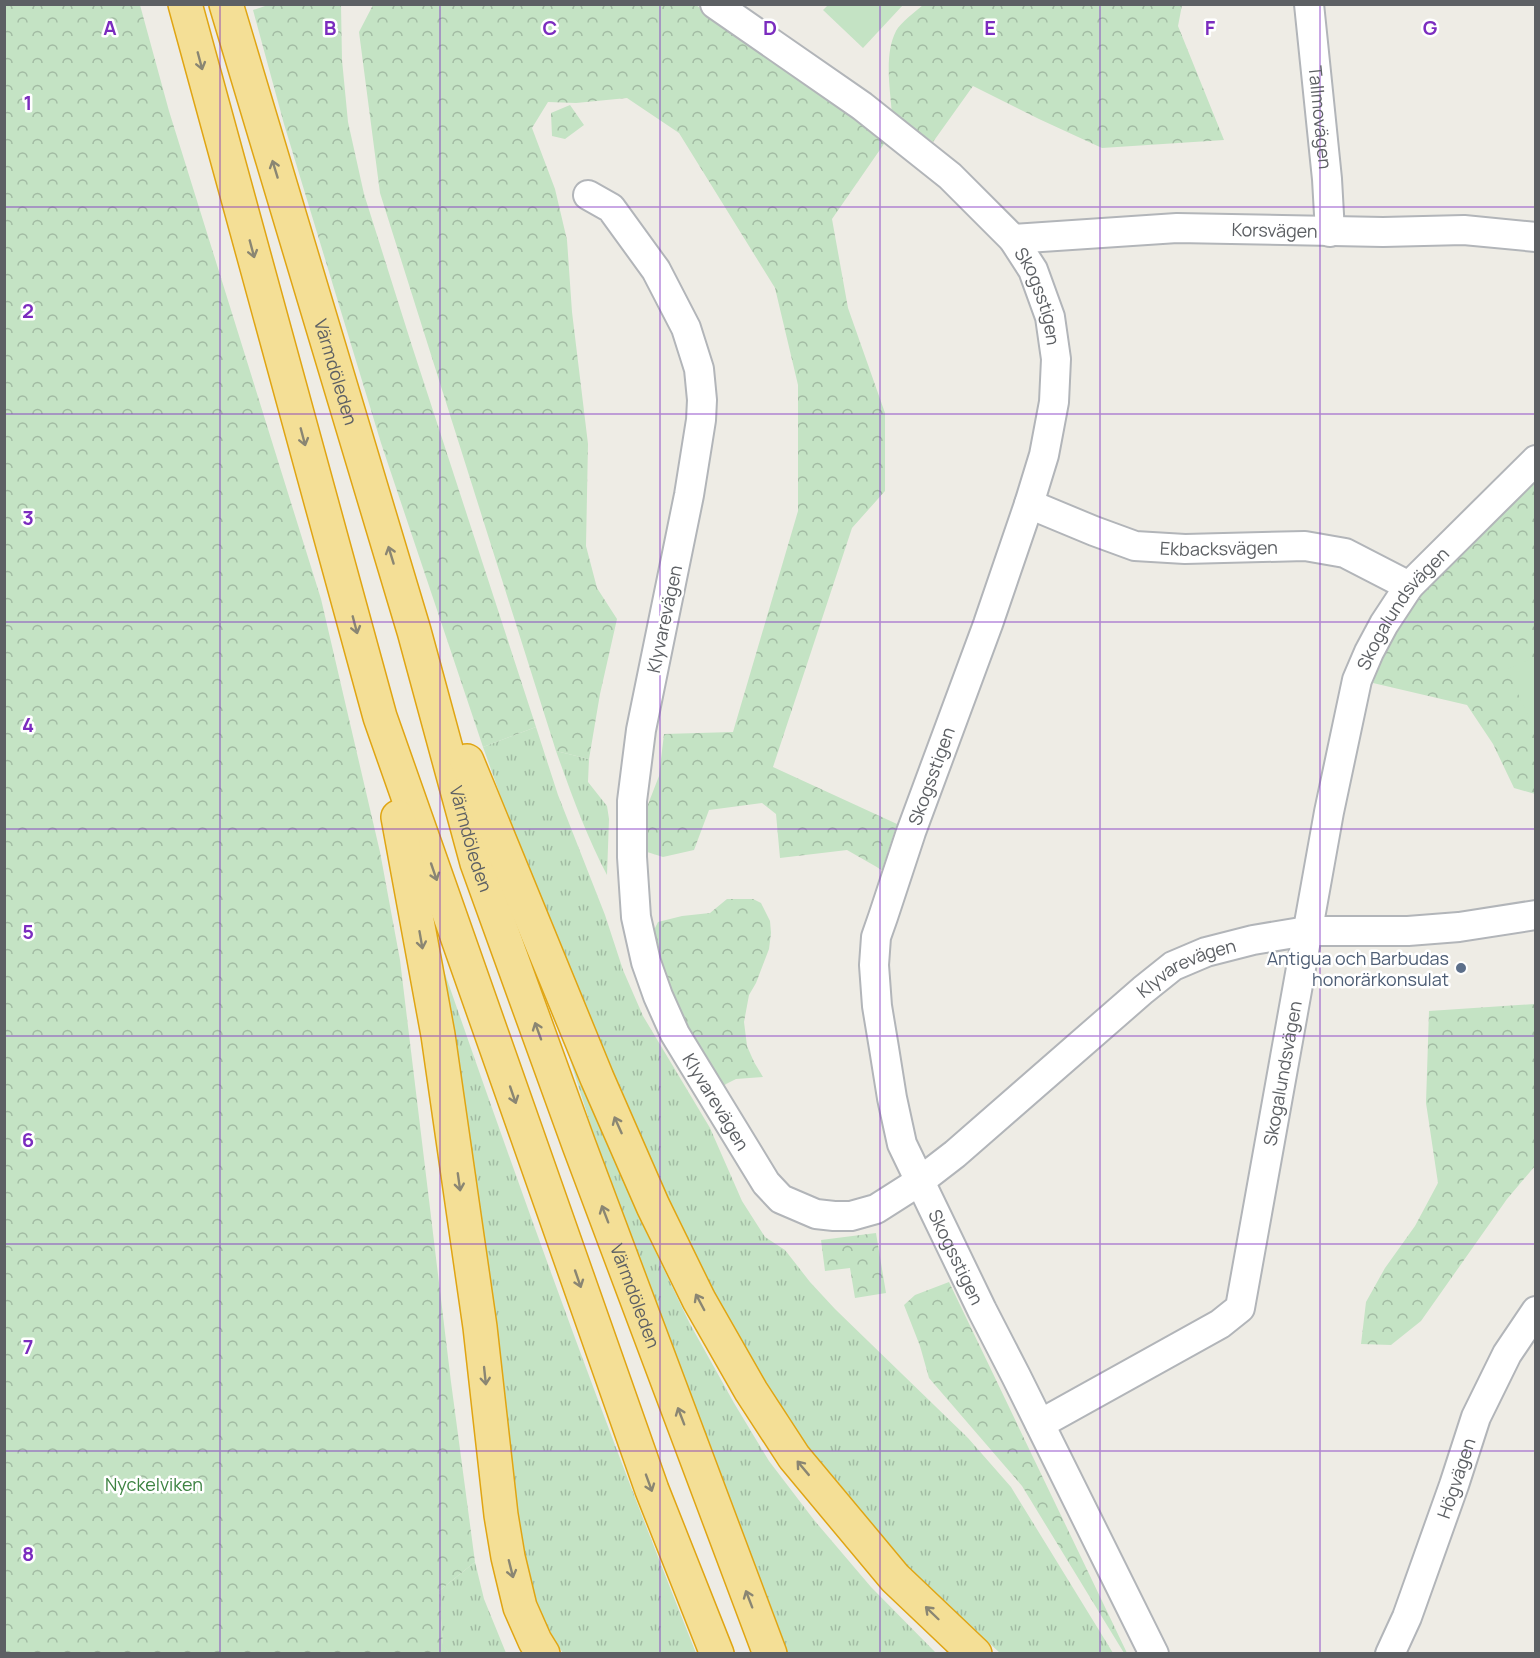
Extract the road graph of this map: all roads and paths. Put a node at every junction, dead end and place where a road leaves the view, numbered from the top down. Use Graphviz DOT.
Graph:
graph roads {
  1 [pos="185,4"];
  2 [pos="226,4"];
  3 [pos="715,4"];
  4 [pos="1310,4"];
  5 [pos="588,195"];
  6 [pos="1329,232"];
  7 [pos="1536,237"];
  8 [pos="1013,238"];
  9 [pos="1536,460"];
  10 [pos="1029,504"];
  11 [pos="1409,586"];
  12 [pos="414,631"];
  13 [pos="380,717"];
  14 [pos="1536,915"];
  15 [pos="1307,931"];
  16 [pos="920,1181"];
  17 [pos="1536,1311"];
  18 [pos="1040,1424"];
  19 [pos="543,1653"];
  20 [pos="717,1653"];
  21 [pos="770,1653"];
  22 [pos="975,1653"];
  23 [pos="1154,1653"];
  24 [pos="1390,1653"];
  1 -- 13 [label="highway, one-way"];
  12 -- 2 [label="highway, Värmdöleden, one-way"];
  3 -- 8 [label="street, Skogsstigen"];
  4 -- 6 [label="street, Tallmovägen"];
  5 -- 16 [label="street, Klyvarevägen"];
  6 -- 7 [label="street, Korsvägen"];
  6 -- 8 [label="street, Korsvägen"];
  8 -- 10 [label="street, Skogsstigen"];
  9 -- 11 [label="street, Skogalundsvägen"];
  10 -- 11 [label="street, Ekbacksvägen"];
  10 -- 16 [label="street, Skogsstigen"];
  11 -- 15 [label="street, Skogalundsvägen"];
  21 -- 12 [label="highway, Värmdöleden, one-way"];
  22 -- 12 [label="highway, one-way"];
  13 -- 19 [label="highway, one-way"];
  13 -- 20 [label="highway, one-way"];
  14 -- 15 [label="street, Klyvarevägen"];
  15 -- 16 [label="street, Klyvarevägen"];
  15 -- 18 [label="street, Skogalundsvägen"];
  16 -- 18 [label="street, Skogsstigen"];
  17 -- 24 [label="street, Högvägen"];
  18 -- 23 [label="street, Skogsstigen"];
}
